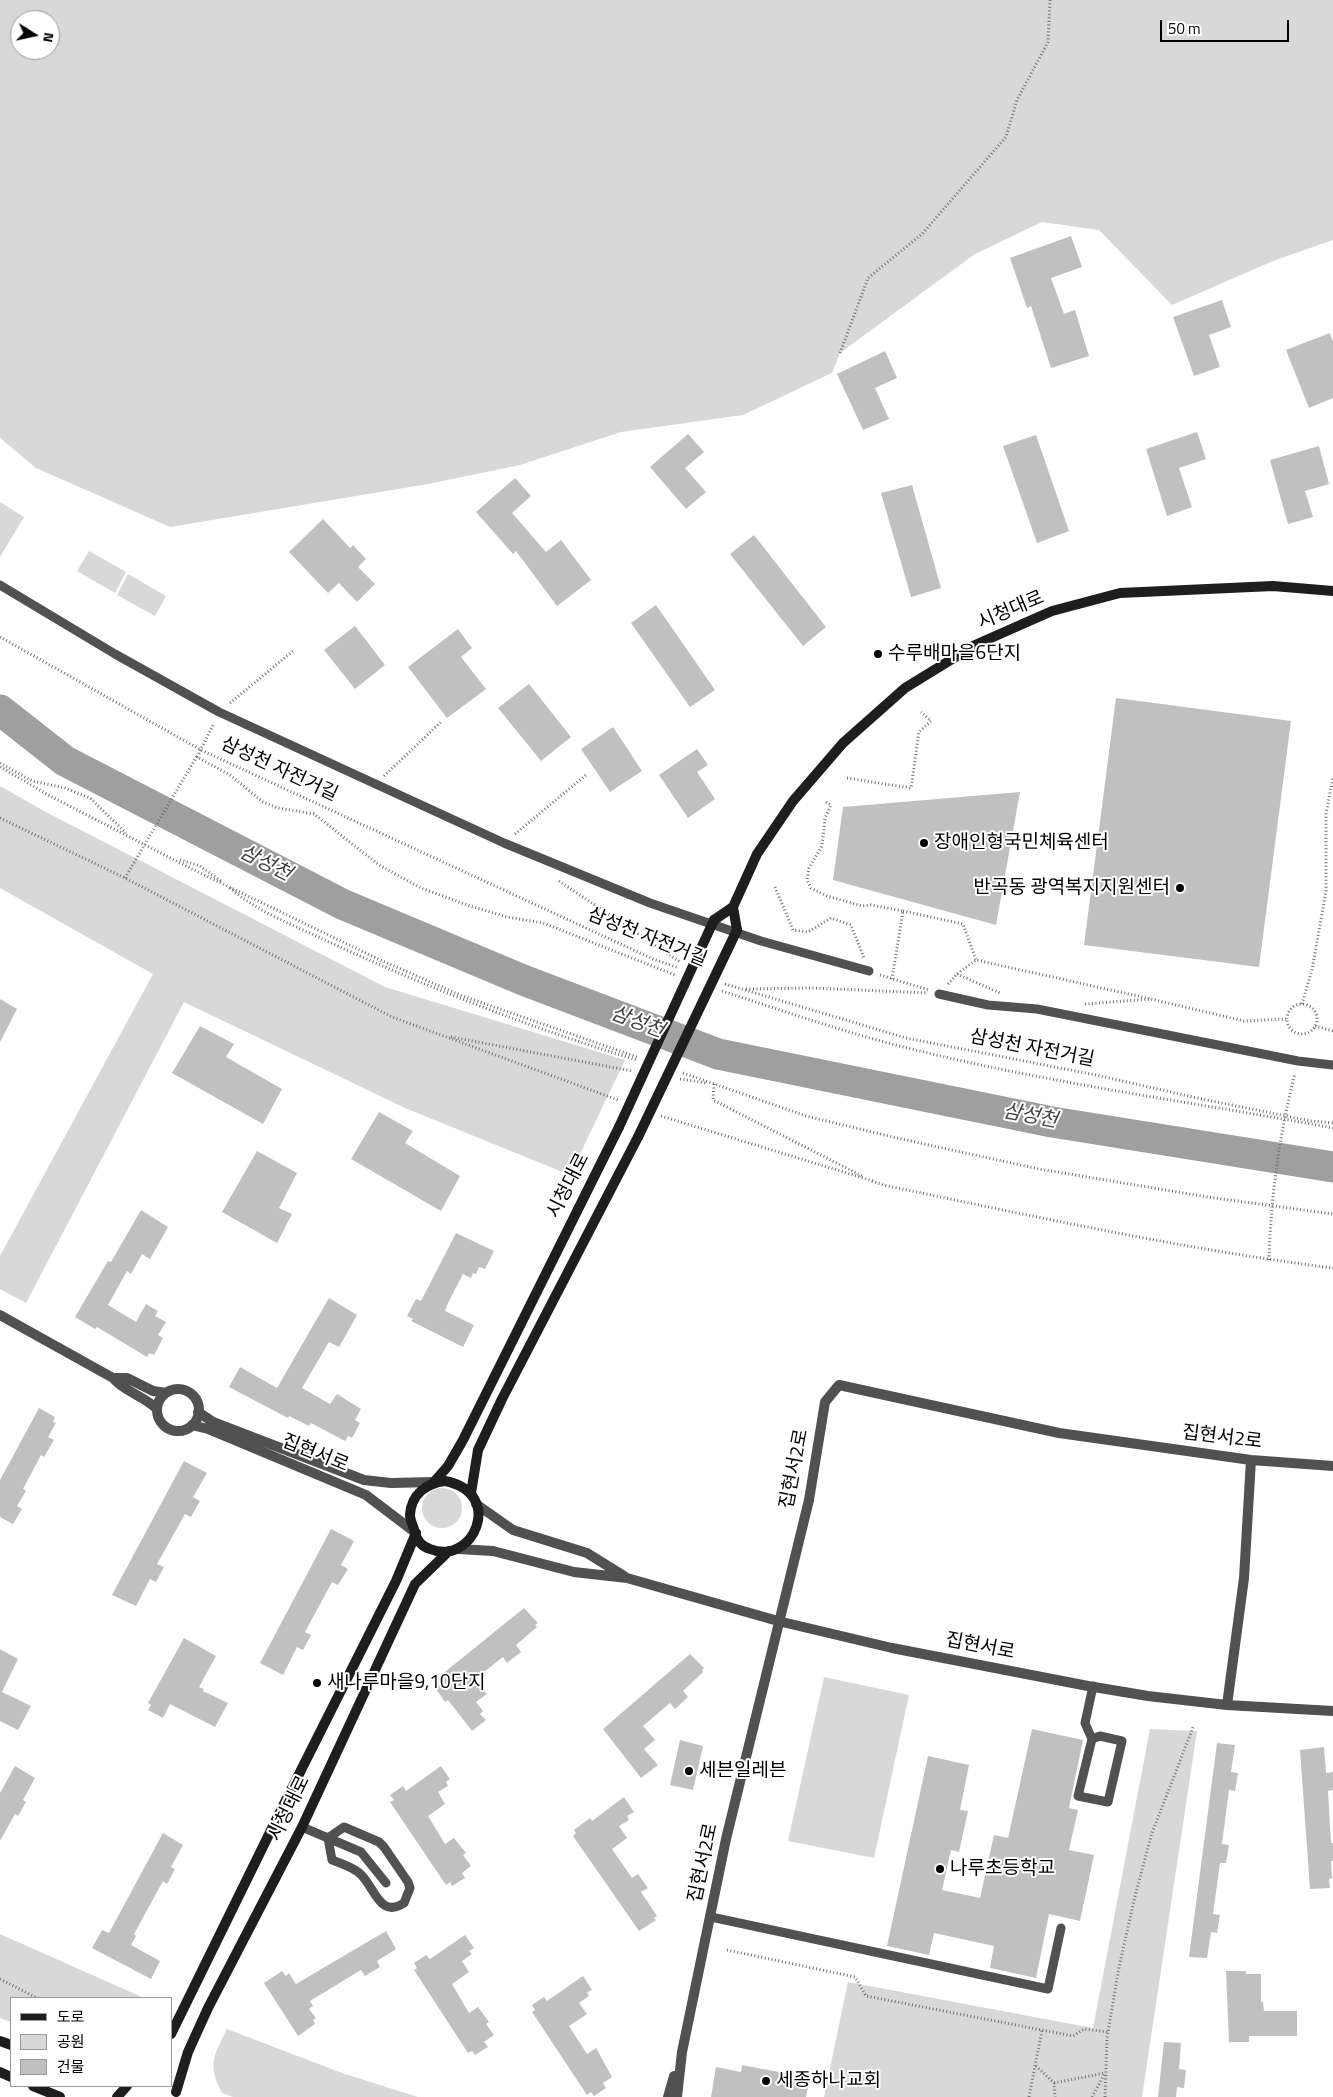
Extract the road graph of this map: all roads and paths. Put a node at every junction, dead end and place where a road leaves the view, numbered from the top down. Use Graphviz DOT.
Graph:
graph roads {
  1 [pos="1050,0"];
  2 [pos="840,354"];
  3 [pos="0,585"];
  4 [pos="1333,591"];
  5 [pos="0,637"];
  6 [pos="293,651"];
  7 [pos="219,712"];
  8 [pos="921,712"];
  9 [pos="442,721"];
  10 [pos="201,750"];
  11 [pos="197,757"];
  12 [pos="0,763"];
  13 [pos="586,775"];
  14 [pos="1333,777"];
  15 [pos="847,778"];
  16 [pos="375,785"];
  17 [pos="826,802"];
  18 [pos="0,818"];
  19 [pos="504,843"];
  20 [pos="144,844"];
  21 [pos="552,876"];
  22 [pos="124,878"];
  23 [pos="775,887"];
  24 [pos="732,907"];
  25 [pos="903,911"];
  26 [pos="976,960"];
  27 [pos="684,965"];
  28 [pos="681,969"];
  29 [pos="869,972"];
  30 [pos="957,974"];
  31 [pos="681,977"];
  32 [pos="892,979"];
  33 [pos="716,981"];
  34 [pos="741,989"];
  35 [pos="719,990"];
  36 [pos="1001,993"];
  37 [pos="940,994"];
  38 [pos="1151,998"];
  39 [pos="1084,1004"];
  40 [pos="1302,1004"];
  41 [pos="1286,1019"];
  42 [pos="1315,1026"];
  43 [pos="1333,1031"];
  44 [pos="1298,1060"];
  45 [pos="642,1062"];
  46 [pos="1333,1065"];
  47 [pos="635,1071"];
  48 [pos="678,1073"];
  49 [pos="671,1077"];
  50 [pos="714,1084"];
  51 [pos="1284,1117"];
  52 [pos="1333,1123"];
  53 [pos="1333,1128"];
  54 [pos="1269,1260"];
  55 [pos="1333,1268"];
  56 [pos="0,1315"];
  57 [pos="113,1378"];
  58 [pos="166,1393"];
  59 [pos="157,1409"];
  60 [pos="198,1412"];
  61 [pos="192,1425"];
  62 [pos="1251,1460"];
  63 [pos="1333,1466"];
  64 [pos="434,1482"];
  65 [pos="471,1493"];
  66 [pos="476,1504"];
  67 [pos="416,1533"];
  68 [pos="453,1550"];
  69 [pos="627,1578"];
  70 [pos="778,1621"];
  71 [pos="1093,1686"];
  72 [pos="1227,1705"];
  73 [pos="1333,1711"];
  74 [pos="1194,1725"];
  75 [pos="1092,1739"];
  76 [pos="302,1827"];
  77 [pos="328,1838"];
  78 [pos="386,1883"];
  79 [pos="711,1917"];
  80 [pos="1062,1928"];
  81 [pos="727,1950"];
  82 [pos="0,1979"];
  83 [pos="35,1997"];
  84 [pos="1042,2030"];
  85 [pos="172,2032"];
  86 [pos="1108,2032"];
  87 [pos="682,2052"];
  88 [pos="1036,2066"];
  89 [pos="1106,2073"];
  90 [pos="1054,2082"];
  91 [pos="35,2087"];
  92 [pos="126,2087"];
  93 [pos="175,2092"];
  94 [pos="60,2097"];
  95 [pos="117,2097"];
  96 [pos="668,2097"];
  97 [pos="677,2097"];
  98 [pos="1029,2097"];
  99 [pos="1055,2097"];
  100 [pos="1092,2097"];
  101 [pos="1105,2097"];
  1 -- 2 [label="path"];
  3 -- 7 [label="lane"];
  4 -- 24 [label="street, 시청대로"];
  5 -- 10 [label="path, 삼성천 자전거길"];
  6 -- 7 [label="path"];
  7 -- 10 [label="path"];
  7 -- 16 [label="lane"];
  8 -- 15 [label="path"];
  9 -- 16 [label="path"];
  10 -- 11 [label="path"];
  10 -- 28 [label="path, 삼성천 자전거길"];
  11 -- 20 [label="path"];
  11 -- 31 [label="path"];
  12 -- 20 [label="path"];
  13 -- 19 [label="path"];
  14 -- 40 [label="path"];
  16 -- 19 [label="lane"];
  17 -- 25 [label="path"];
  18 -- 22 [label="path"];
  19 -- 29 [label="lane"];
  20 -- 22 [label="path"];
  20 -- 45 [label="path"];
  21 -- 27 [label="path"];
  22 -- 47 [label="path"];
  23 -- 29 [label="path"];
  24 -- 64 [label="street, 시청대로, bridge"];
  24 -- 65 [label="street, 시청대로, bridge"];
  25 -- 26 [label="path"];
  25 -- 32 [label="path"];
  26 -- 30 [label="path"];
  26 -- 38 [label="path"];
  29 -- 32 [label="path"];
  30 -- 36 [label="path"];
  30 -- 37 [label="path"];
  32 -- 37 [label="path"];
  33 -- 34 [label="path, 삼성천 자전거길"];
  34 -- 37 [label="path"];
  34 -- 51 [label="path, 삼성천 자전거길"];
  35 -- 51 [label="path"];
  37 -- 44 [label="lane"];
  38 -- 39 [label="path"];
  38 -- 41 [label="path"];
  40 -- 41 [label="path"];
  40 -- 42 [label="path"];
  41 -- 42 [label="path"];
  42 -- 43 [label="path"];
  44 -- 46 [label="lane"];
  44 -- 51 [label="path"];
  48 -- 50 [label="path"];
  49 -- 50 [label="path"];
  50 -- 54 [label="path"];
  51 -- 52 [label="path, 삼성천 자전거길"];
  51 -- 53 [label="path"];
  51 -- 54 [label="path"];
  54 -- 55 [label="path"];
  56 -- 57 [label="street"];
  57 -- 58 [label="street"];
  57 -- 59 [label="street"];
  58 -- 59 [label="street"];
  58 -- 60 [label="street"];
  59 -- 61 [label="street"];
  60 -- 61 [label="street"];
  60 -- 64 [label="street, 집현서로"];
  61 -- 67 [label="street, 집현서로"];
  62 -- 63 [label="street, 집현서2로"];
  62 -- 70 [label="street, 집현서2로"];
  62 -- 72 [label="street"];
  64 -- 65 [label="street"];
  64 -- 67 [label="street"];
  65 -- 66 [label="street"];
  66 -- 68 [label="street"];
  66 -- 69 [label="street, 집현서로"];
  67 -- 68 [label="street"];
  67 -- 85 [label="street, 시청대로"];
  68 -- 69 [label="street, 집현서로"];
  68 -- 76 [label="street, 시청대로"];
  69 -- 70 [label="street, 집현서로"];
  70 -- 71 [label="street, 집현서로"];
  70 -- 79 [label="street, 집현서2로"];
  71 -- 72 [label="street, 집현서로"];
  71 -- 75 [label="lane"];
  72 -- 73 [label="street, 집현서로"];
  74 -- 86 [label="path"];
  75 -- 75 [label="lane"];
  76 -- 77 [label="lane"];
  76 -- 93 [label="street, 시청대로"];
  77 -- 77 [label="lane"];
  77 -- 78 [label="lane"];
  79 -- 80 [label="lane"];
  79 -- 87 [label="street, 집현서2로"];
  81 -- 84 [label="path"];
  82 -- 83 [label="path"];
  84 -- 86 [label="path"];
  84 -- 88 [label="path"];
  86 -- 89 [label="path"];
  87 -- 96 [label="street, 집현서2로"];
  87 -- 97 [label="street, 집현서2로"];
  88 -- 90 [label="path"];
  88 -- 98 [label="path"];
  89 -- 90 [label="path"];
  89 -- 100 [label="path"];
  89 -- 101 [label="path"];
  90 -- 99 [label="path"];
  91 -- 94 [label="street"];
  92 -- 95 [label="street"];
}
